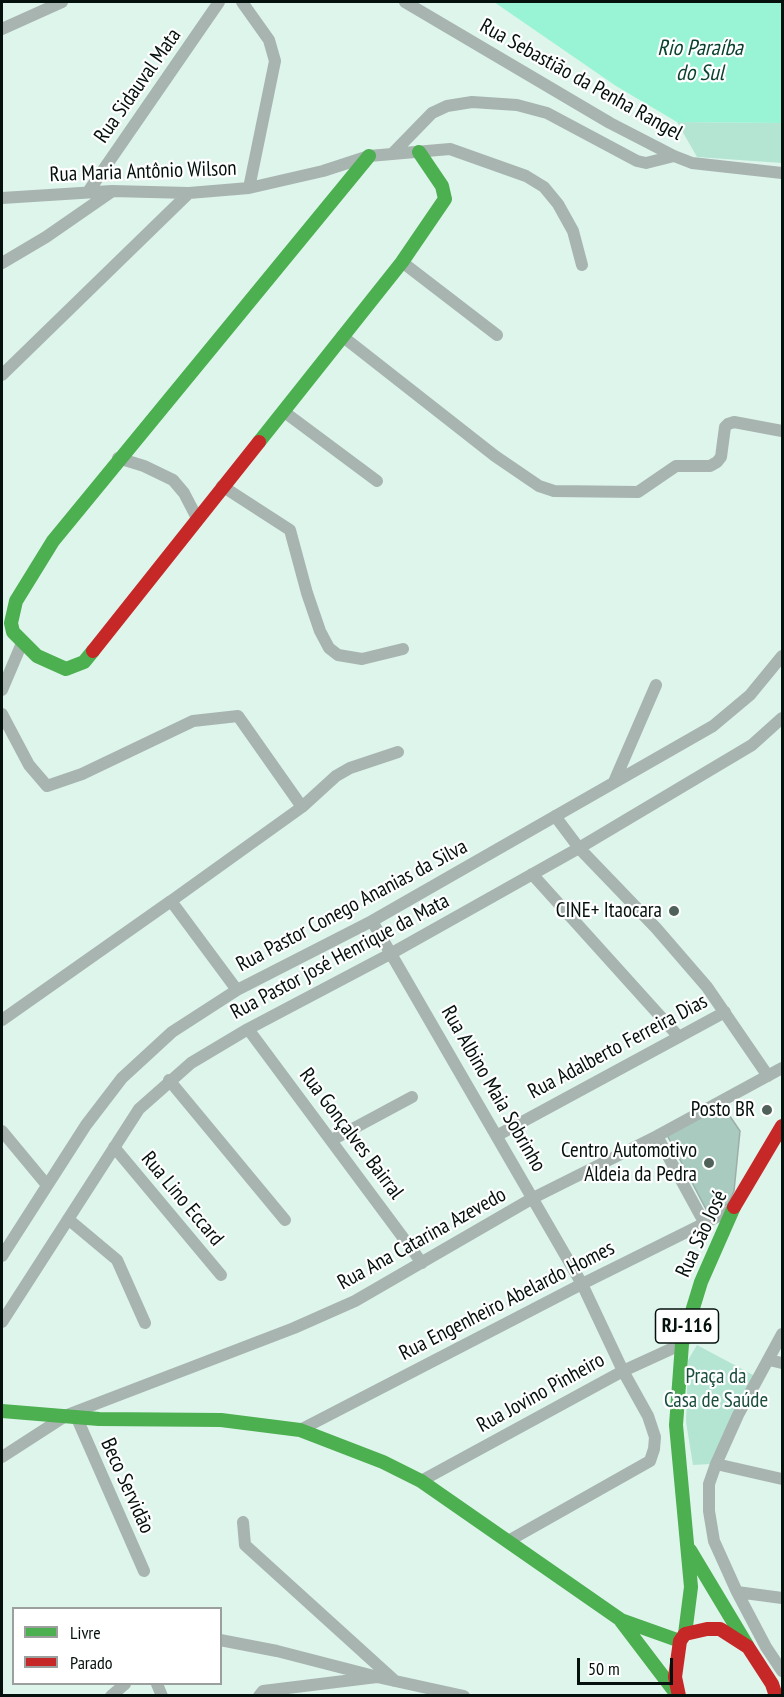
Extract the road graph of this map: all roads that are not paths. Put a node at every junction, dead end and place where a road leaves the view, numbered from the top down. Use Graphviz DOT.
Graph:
graph roads {
  1 [pos="62,2"];
  2 [pos="219,2"];
  3 [pos="242,2"];
  4 [pos="405,2"];
  5 [pos="49,4"];
  6 [pos="2,29"];
  7 [pos="419,152"];
  8 [pos="393,153"];
  9 [pos="369,156"];
  10 [pos="674,156"];
  11 [pos="783,173"];
  12 [pos="249,188"];
  13 [pos="112,191"];
  14 [pos="88,192"];
  15 [pos="189,193"];
  16 [pos="2,198"];
  17 [pos="402,262"];
  18 [pos="2,263"];
  19 [pos="582,265"];
  20 [pos="497,335"];
  21 [pos="342,336"];
  22 [pos="2,375"];
  23 [pos="284,411"];
  24 [pos="783,431"];
  25 [pos="118,458"];
  26 [pos="377,481"];
  27 [pos="222,486"];
  28 [pos="197,518"];
  29 [pos="22,643"];
  30 [pos="403,649"];
  31 [pos="783,656"];
  32 [pos="656,685"];
  33 [pos="2,690"];
  34 [pos="2,714"];
  35 [pos="783,718"];
  36 [pos="398,752"];
  37 [pos="614,782"];
  38 [pos="302,807"];
  39 [pos="555,816"];
  40 [pos="579,848"];
  41 [pos="532,874"];
  42 [pos="171,901"];
  43 [pos="372,921"];
  44 [pos="392,953"];
  45 [pos="237,990"];
  46 [pos="724,1012"];
  47 [pos="2,1020"];
  48 [pos="248,1029"];
  49 [pos="679,1037"];
  50 [pos="783,1068"];
  51 [pos="768,1076"];
  52 [pos="169,1080"];
  53 [pos="412,1096"];
  54 [pos="2,1131"];
  55 [pos="781,1132"];
  56 [pos="498,1135"];
  57 [pos="657,1136"];
  58 [pos="332,1140"];
  59 [pos="114,1148"];
  60 [pos="46,1184"];
  61 [pos="533,1198"];
  62 [pos="733,1209"];
  63 [pos="68,1219"];
  64 [pos="285,1220"];
  65 [pos="705,1224"];
  66 [pos="2,1253"];
  67 [pos="422,1263"];
  68 [pos="221,1275"];
  69 [pos="582,1284"];
  70 [pos="2,1322"];
  71 [pos="145,1323"];
  72 [pos="783,1334"];
  73 [pos="682,1344"];
  74 [pos="769,1360"];
  75 [pos="783,1363"];
  76 [pos="623,1371"];
  77 [pos="2,1411"];
  78 [pos="72,1416"];
  79 [pos="300,1430"];
  80 [pos="2,1457"];
  81 [pos="716,1464"];
  82 [pos="783,1479"];
  83 [pos="422,1481"];
  84 [pos="243,1522"];
  85 [pos="510,1540"];
  86 [pos="688,1545"];
  87 [pos="144,1571"];
  88 [pos="737,1592"];
  89 [pos="783,1598"];
  90 [pos="621,1620"];
  91 [pos="683,1638"];
  92 [pos="222,1640"];
  93 [pos="748,1647"];
  94 [pos="783,1671"];
  95 [pos="377,1677"];
  96 [pos="395,1681"];
  97 [pos="776,1692"];
  98 [pos="276,1693"];
  99 [pos="259,1695"];
  100 [pos="464,1695"];
  101 [pos="678,1695"];
  1 -- 5 [label="street"];
  2 -- 14 [label="street, Rua Sidauval Mata"];
  3 -- 12 [label="street"];
  4 -- 10 [label="street, Rua Sebastião da Penha Rangel"];
  5 -- 6 [label="street"];
  7 -- 8 [label="street, Rua Maria Antônio Wilson"];
  7 -- 17 [label="main road"];
  7 -- 19 [label="street, Rua Maria Antônio Wilson"];
  8 -- 9 [label="street, Rua Maria Antônio Wilson"];
  8 -- 10 [label="street"];
  9 -- 12 [label="street, Rua Maria Antônio Wilson"];
  9 -- 25 [label="main road"];
  10 -- 11 [label="street, Rua Sebastião da Penha Rangel"];
  12 -- 15 [label="street, Rua Maria Antônio Wilson"];
  13 -- 14 [label="street, Rua Maria Antônio Wilson"];
  13 -- 15 [label="street, Rua Maria Antônio Wilson"];
  13 -- 18 [label="street"];
  14 -- 16 [label="street, Rua Maria Antônio Wilson"];
  15 -- 22 [label="street"];
  17 -- 20 [label="street"];
  17 -- 21 [label="main road"];
  21 -- 23 [label="main road"];
  21 -- 24 [label="street"];
  23 -- 26 [label="street"];
  23 -- 27 [label="main road"];
  25 -- 28 [label="street"];
  25 -- 29 [label="main road"];
  27 -- 28 [label="main road"];
  27 -- 30 [label="street"];
  28 -- 29 [label="main road"];
  29 -- 33 [label="street"];
  31 -- 37 [label="street, Rua Pastor Conego Ananias da Silva"];
  32 -- 37 [label="street"];
  34 -- 38 [label="street"];
  35 -- 40 [label="street, Rua Pastor josé Henrique da Mata"];
  36 -- 38 [label="street"];
  37 -- 39 [label="street, Rua Pastor Conego Ananias da Silva"];
  38 -- 42 [label="street"];
  39 -- 40 [label="street"];
  39 -- 43 [label="street, Rua Pastor Conego Ananias da Silva"];
  40 -- 41 [label="street, Rua Pastor josé Henrique da Mata"];
  40 -- 46 [label="street"];
  41 -- 44 [label="street, Rua Pastor josé Henrique da Mata"];
  41 -- 49 [label="street"];
  42 -- 45 [label="street"];
  42 -- 47 [label="street"];
  43 -- 44 [label="street, Rua Albino Maia Sobrinho"];
  43 -- 45 [label="street, Rua Pastor Conego Ananias da Silva"];
  44 -- 48 [label="street, Rua Pastor josé Henrique da Mata"];
  44 -- 56 [label="street, Rua Albino Maia Sobrinho"];
  45 -- 60 [label="street, Rua Pastor Conego Ananias da Silva"];
  46 -- 49 [label="street, Rua Adalberto Ferreira Dias"];
  46 -- 51 [label="street"];
  48 -- 52 [label="street, Rua Pastor josé Henrique da Mata"];
  48 -- 58 [label="street, Rua Gonçalves Bairral"];
  49 -- 56 [label="street, Rua Adalberto Ferreira Dias"];
  50 -- 51 [label="street, Rua Ana Catarina Azevedo"];
  51 -- 57 [label="street, Rua Ana Catarina Azevedo"];
  52 -- 59 [label="street, Rua Pastor josé Henrique da Mata"];
  52 -- 64 [label="street"];
  53 -- 58 [label="street"];
  54 -- 60 [label="street"];
  55 -- 62 [label="main road, Rua São José / RJ-116"];
  56 -- 61 [label="street, Rua Albino Maia Sobrinho"];
  57 -- 61 [label="street, Rua Ana Catarina Azevedo"];
  57 -- 65 [label="street"];
  58 -- 67 [label="street, Rua Gonçalves Bairral"];
  59 -- 63 [label="street, Rua Pastor josé Henrique da Mata"];
  59 -- 68 [label="street, Rua Lino Eccard"];
  60 -- 66 [label="street, Rua Pastor Conego Ananias da Silva"];
  61 -- 67 [label="street, Rua Ana Catarina Azevedo"];
  61 -- 69 [label="street, Rua Albino Maia Sobrinho"];
  62 -- 65 [label="street, Rua Engenheiro Abelardo Homes"];
  62 -- 73 [label="main road, Rua São José / RJ-116"];
  63 -- 70 [label="street, Rua Pastor josé Henrique da Mata"];
  63 -- 71 [label="street"];
  65 -- 69 [label="street, Rua Engenheiro Abelardo Homes"];
  67 -- 78 [label="street, Rua Ana Catarina Azevedo"];
  69 -- 76 [label="street, Rua Albino Maia Sobrinho"];
  69 -- 79 [label="street, Rua Engenheiro Abelardo Homes"];
  72 -- 74 [label="street"];
  73 -- 76 [label="street, Rua Jovino Pinheiro"];
  73 -- 86 [label="main road, Rua São José / RJ-116"];
  74 -- 75 [label="street"];
  74 -- 81 [label="street"];
  76 -- 83 [label="street, Rua Jovino Pinheiro"];
  76 -- 85 [label="street, Rua Albino Maia Sobrinho"];
  77 -- 78 [label="main road"];
  78 -- 79 [label="main road"];
  78 -- 80 [label="street, Rua Ana Catarina Azevedo"];
  78 -- 87 [label="street, Beco Servidão"];
  79 -- 83 [label="main road"];
  81 -- 82 [label="street"];
  81 -- 88 [label="street"];
  83 -- 85 [label="main road"];
  84 -- 96 [label="street"];
  85 -- 90 [label="main road"];
  86 -- 91 [label="main road, Rua São José / RJ-116"];
  86 -- 93 [label="main road, Rua São José / RJ-116"];
  88 -- 89 [label="street"];
  88 -- 94 [label="street"];
  90 -- 91 [label="main road"];
  90 -- 101 [label="main road"];
  91 -- 93 [label="main road"];
  91 -- 101 [label="main road, Rua São José"];
  92 -- 95 [label="street"];
  93 -- 97 [label="main road, Rua São José"];
  95 -- 96 [label="street"];
  95 -- 98 [label="street"];
  96 -- 100 [label="street"];
  98 -- 99 [label="street"];
}
